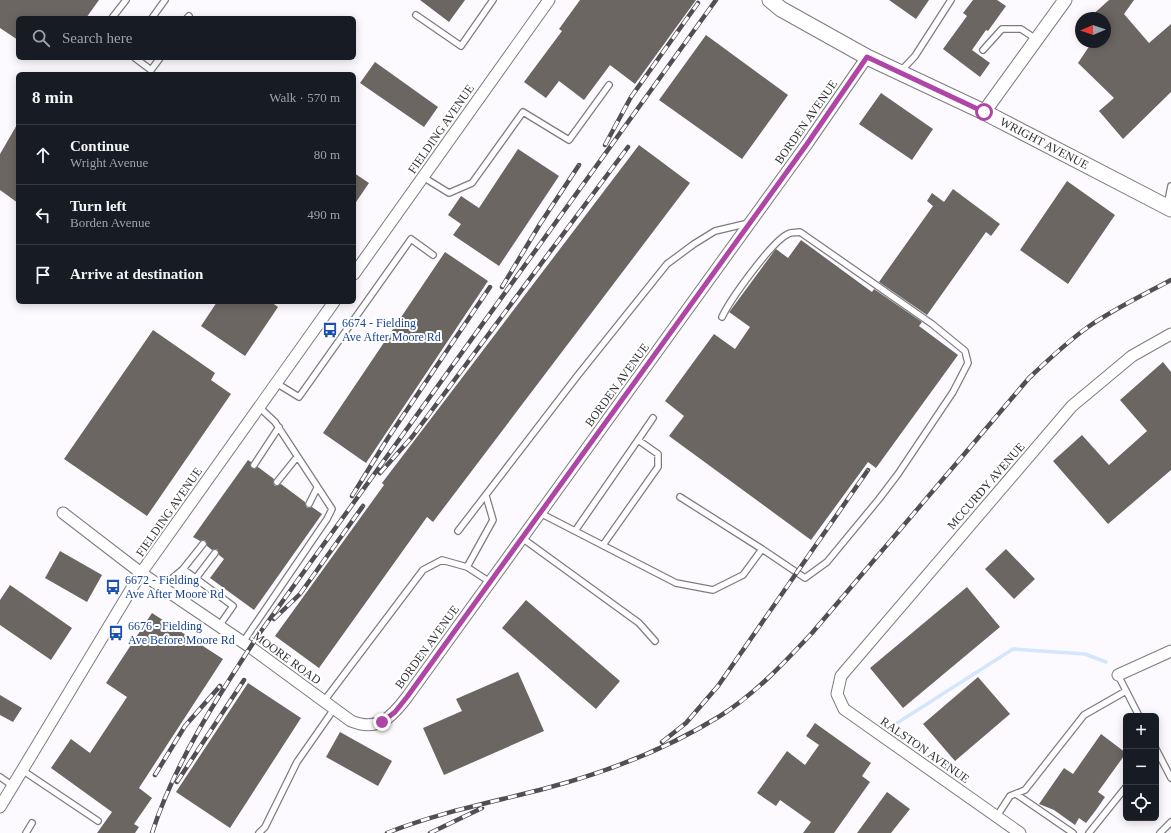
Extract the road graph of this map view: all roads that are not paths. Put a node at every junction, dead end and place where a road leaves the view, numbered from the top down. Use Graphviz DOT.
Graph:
graph roads {
  1 [pos="126,0"];
  2 [pos="165,0"];
  3 [pos="492,0"];
  4 [pos="549,0"];
  5 [pos="770,0"];
  6 [pos="951,0"];
  7 [pos="1065,0"];
  8 [pos="114,16"];
  9 [pos="153,16"];
  10 [pos="416,16"];
  11 [pos="1036,39"];
  12 [pos="983,50"];
  13 [pos="867,57"];
  14 [pos="138,60"];
  15 [pos="159,60"];
  16 [pos="900,72"];
  17 [pos="609,85"];
  18 [pos="984,112"];
  19 [pos="423,177"];
  20 [pos="1171,186"];
  21 [pos="1169,208"];
  22 [pos="751,222"];
  23 [pos="433,255"];
  24 [pos="356,271"];
  25 [pos="333,304"];
  26 [pos="722,317"];
  27 [pos="1171,334"];
  28 [pos="276,383"];
  29 [pos="259,407"];
  30 [pos="653,418"];
  31 [pos="279,428"];
  32 [pos="638,440"];
  33 [pos="297,457"];
  34 [pos="254,464"];
  35 [pos="277,482"];
  36 [pos="317,488"];
  37 [pos="486,496"];
  38 [pos="680,498"];
  39 [pos="309,504"];
  40 [pos="64,513"];
  41 [pos="540,513"];
  42 [pos="458,531"];
  43 [pos="575,531"];
  44 [pos="522,538"];
  45 [pos="203,544"];
  46 [pos="603,545"];
  47 [pos="762,549"];
  48 [pos="215,553"];
  49 [pos="467,567"];
  50 [pos="183,569"];
  51 [pos="141,573"];
  52 [pos="196,578"];
  53 [pos="490,582"];
  54 [pos="162,587"];
  55 [pos="219,626"];
  56 [pos="655,641"];
  57 [pos="243,642"];
  58 [pos="1171,651"];
  59 [pos="1118,675"];
  60 [pos="841,676"];
  61 [pos="1126,691"];
  62 [pos="324,701"];
  63 [pos="334,709"];
  64 [pos="1137,713"];
  65 [pos="382,722"];
  66 [pos="1159,759"];
  67 [pos="22,770"];
  68 [pos="0,777"];
  69 [pos="1171,778"];
  70 [pos="13,786"];
  71 [pos="1123,791"];
  72 [pos="1016,794"];
  73 [pos="0,807"];
  74 [pos="997,816"];
  75 [pos="98,821"];
  76 [pos="1171,822"];
  77 [pos="32,823"];
  78 [pos="26,833"];
  79 [pos="259,833"];
  80 [pos="1020,833"];
  81 [pos="1073,833"];
  82 [pos="1089,833"];
  83 [pos="1160,833"];
  1 -- 8 [label="lane"];
  2 -- 9 [label="lane"];
  3 -- 10 [label="lane"];
  4 -- 19 [label="street, FIELDING AVENUE"];
  5 -- 13 [label="main road, WRIGHT AVENUE"];
  6 -- 16 [label="lane"];
  7 -- 11 [label="street"];
  11 -- 12 [label="lane"];
  11 -- 18 [label="street"];
  13 -- 16 [label="main road, WRIGHT AVENUE"];
  13 -- 22 [label="street, BORDEN AVENUE"];
  14 -- 15 [label="lane"];
  16 -- 18 [label="main road, WRIGHT AVENUE"];
  17 -- 19 [label="lane"];
  18 -- 21 [label="main road, WRIGHT AVENUE"];
  19 -- 24 [label="street, FIELDING AVENUE"];
  20 -- 21 [label="lane"];
  22 -- 37 [label="lane"];
  22 -- 41 [label="street, BORDEN AVENUE"];
  23 -- 28 [label="lane"];
  25 -- 28 [label="street, FIELDING AVENUE"];
  26 -- 47 [label="lane"];
  27 -- 60 [label="street, MCCURDY AVENUE"];
  28 -- 29 [label="street, FIELDING AVENUE"];
  29 -- 31 [label="lane"];
  29 -- 51 [label="street, FIELDING AVENUE"];
  30 -- 32 [label="lane"];
  31 -- 33 [label="lane"];
  31 -- 34 [label="lane"];
  32 -- 43 [label="lane"];
  32 -- 46 [label="lane"];
  33 -- 35 [label="lane"];
  33 -- 36 [label="lane"];
  36 -- 39 [label="lane"];
  36 -- 57 [label="lane"];
  37 -- 42 [label="lane"];
  37 -- 49 [label="lane"];
  38 -- 47 [label="lane"];
  40 -- 51 [label="street, MOORE ROAD"];
  41 -- 43 [label="lane"];
  41 -- 44 [label="street, BORDEN AVENUE"];
  43 -- 46 [label="lane"];
  44 -- 53 [label="street, BORDEN AVENUE"];
  44 -- 56 [label="lane"];
  45 -- 50 [label="lane"];
  46 -- 47 [label="lane"];
  48 -- 52 [label="lane"];
  49 -- 53 [label="lane"];
  49 -- 62 [label="lane"];
  50 -- 52 [label="lane"];
  50 -- 54 [label="lane"];
  51 -- 54 [label="street, MOORE ROAD"];
  51 -- 67 [label="street, FIELDING AVENUE"];
  52 -- 55 [label="lane"];
  53 -- 65 [label="street, BORDEN AVENUE"];
  54 -- 55 [label="street, MOORE ROAD"];
  55 -- 57 [label="street, MOORE ROAD"];
  57 -- 62 [label="street, MOORE ROAD"];
  58 -- 59 [label="street"];
  59 -- 61 [label="lane"];
  60 -- 74 [label="street, RALSTON AVENUE"];
  61 -- 64 [label="lane"];
  61 -- 72 [label="lane"];
  62 -- 63 [label="street, MOORE ROAD"];
  63 -- 65 [label="street, MOORE ROAD"];
  63 -- 79 [label="lane"];
  66 -- 69 [label="lane"];
  67 -- 70 [label="street, FIELDING AVENUE"];
  67 -- 75 [label="lane"];
  68 -- 70 [label="lane"];
  70 -- 73 [label="street, FIELDING AVENUE"];
  71 -- 82 [label="lane"];
  72 -- 74 [label="lane"];
  72 -- 81 [label="lane"];
  74 -- 80 [label="street, RALSTON AVENUE"];
  76 -- 83 [label="lane"];
  77 -- 78 [label="lane"];
}
